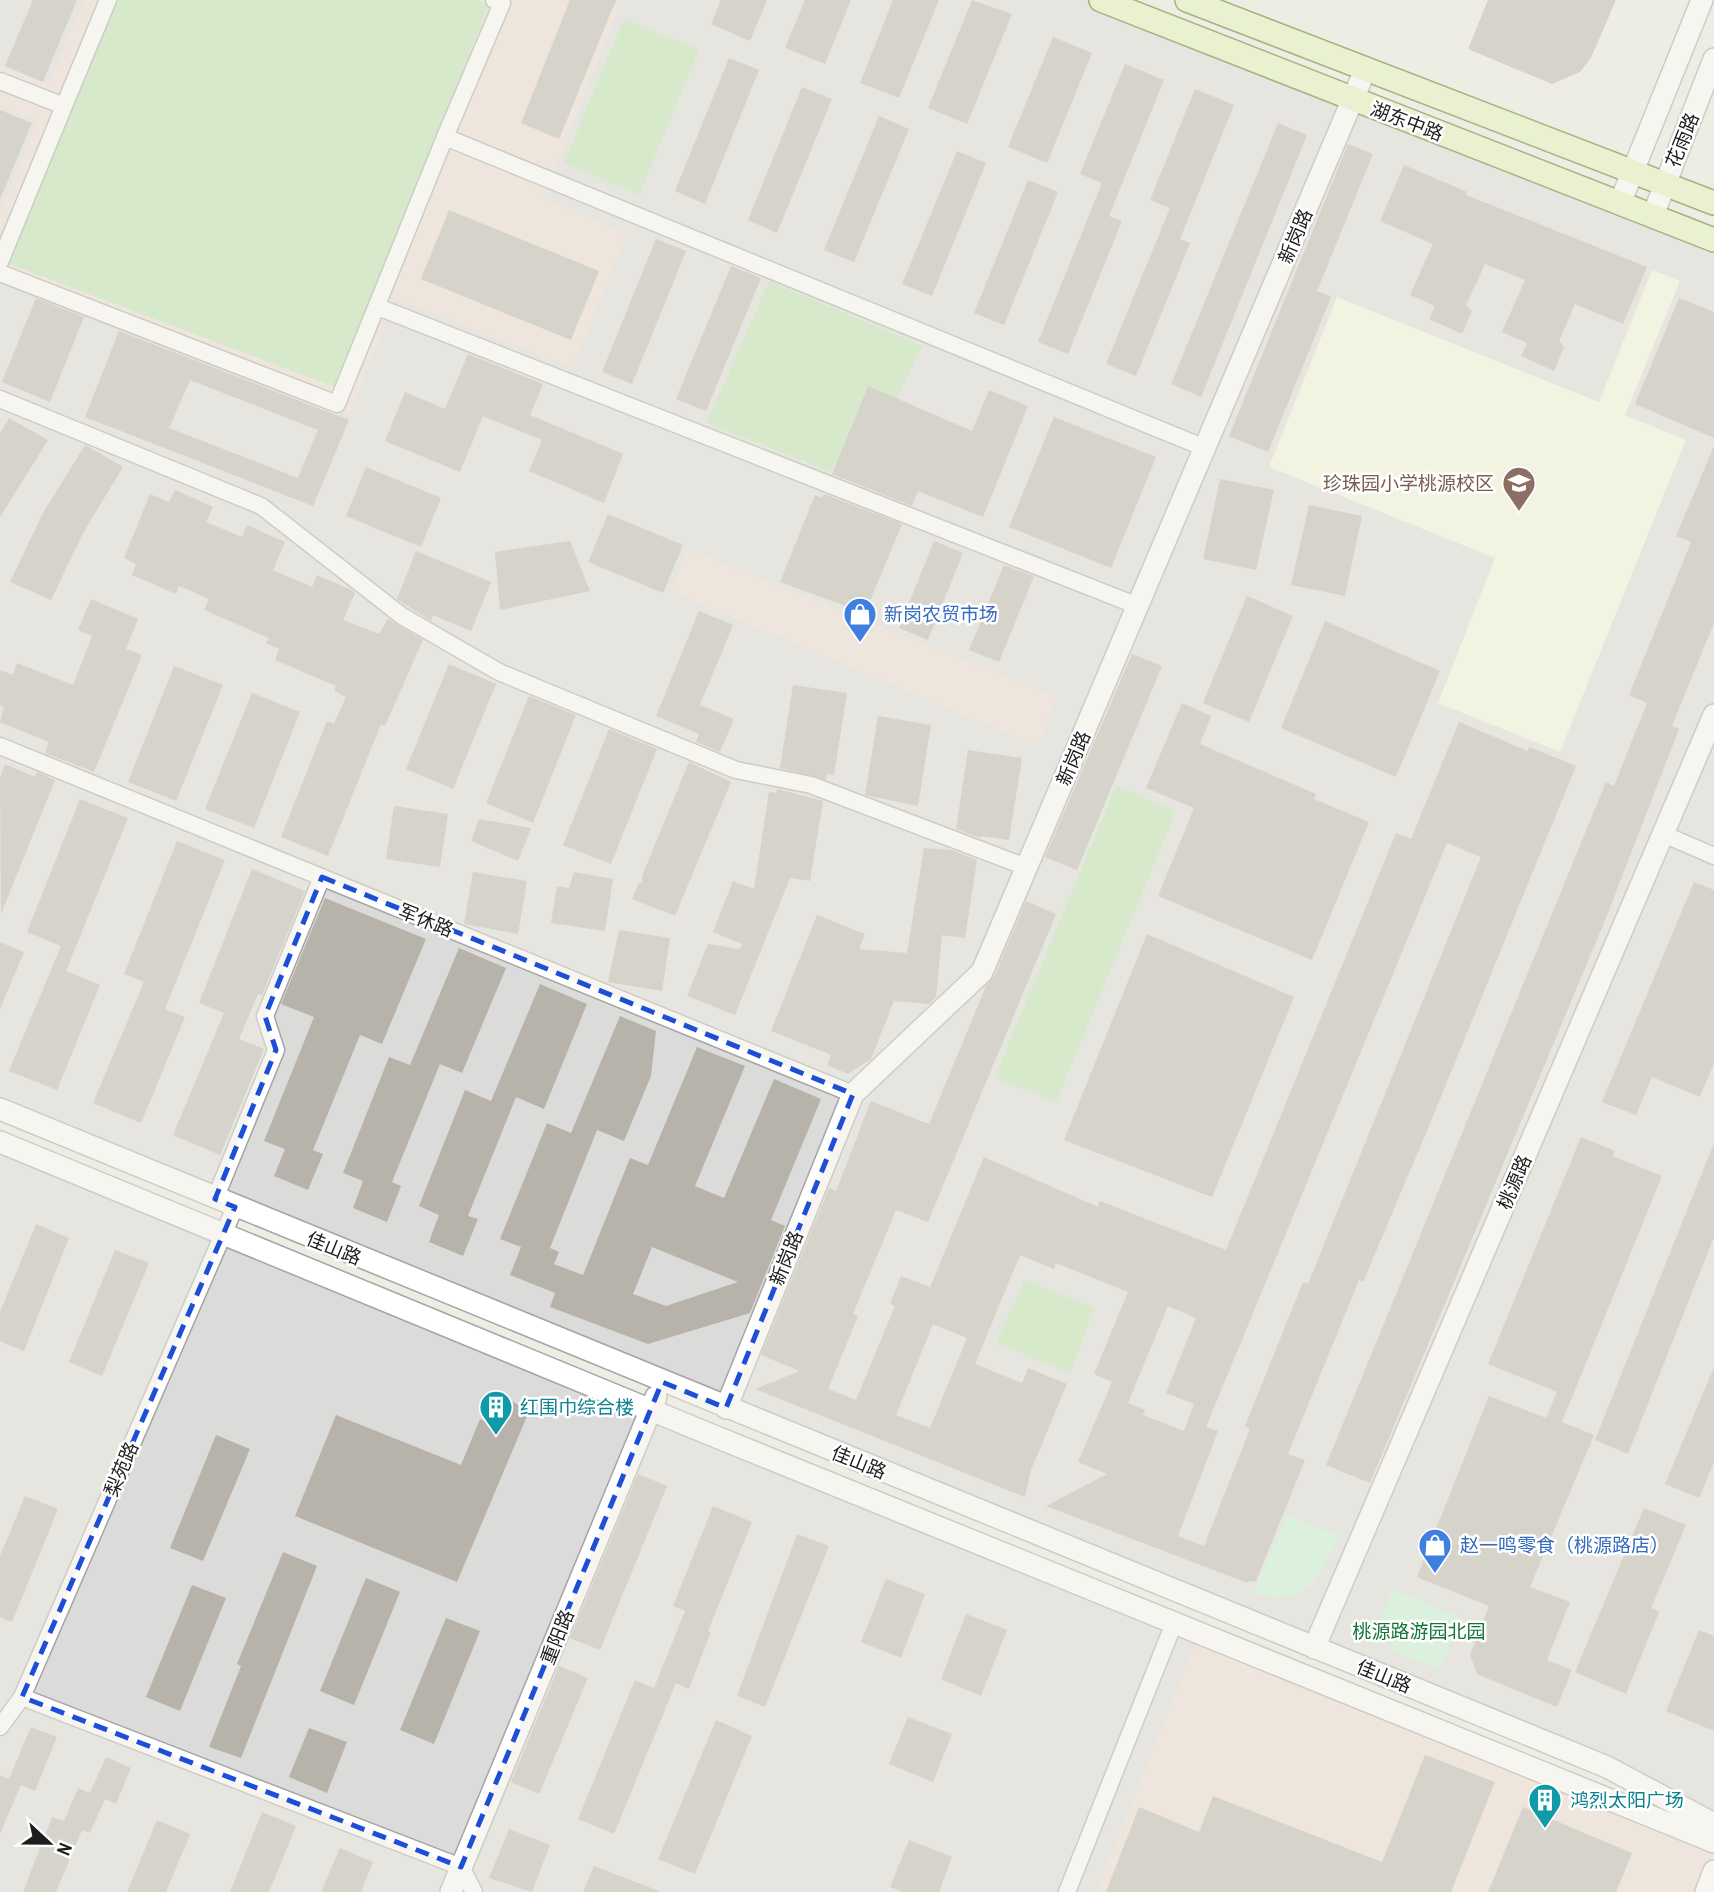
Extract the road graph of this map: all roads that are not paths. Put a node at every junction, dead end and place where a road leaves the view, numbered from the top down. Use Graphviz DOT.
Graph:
graph roads {
  1 [pos="108,0"];
  2 [pos="494,0"];
  3 [pos="1101,0"];
  4 [pos="1187,0"];
  5 [pos="1702,0"];
  6 [pos="1714,59"];
  7 [pos="1366,68"];
  8 [pos="0,80"];
  9 [pos="1352,100"];
  10 [pos="64,106"];
  11 [pos="446,137"];
  12 [pos="1633,170"];
  13 [pos="1665,183"];
  14 [pos="1620,203"];
  15 [pos="1714,203"];
  16 [pos="1653,215"];
  17 [pos="1714,240"];
  18 [pos="0,262"];
  19 [pos="0,272"];
  20 [pos="378,307"];
  21 [pos="0,399"];
  22 [pos="1205,449"];
  23 [pos="1138,606"];
  24 [pos="1714,715"];
  25 [pos="0,746"];
  26 [pos="1663,834"];
  27 [pos="1714,856"];
  28 [pos="1026,867"];
  29 [pos="322,877"];
  30 [pos="853,1094"];
  31 [pos="0,1109"];
  32 [pos="0,1142"];
  33 [pos="225,1203"];
  34 [pos="223,1235"];
  35 [pos="662,1382"];
  36 [pos="726,1408"];
  37 [pos="650,1410"];
  38 [pos="1174,1623"];
  39 [pos="1314,1648"];
  40 [pos="22,1697"];
  41 [pos="0,1727"];
  42 [pos="1712,1829"];
  43 [pos="461,1867"];
  44 [pos="1714,1871"];
  45 [pos="451,1892"];
  46 [pos="474,1892"];
  47 [pos="1067,1892"];
  48 [pos="1706,1892"];
  1 -- 10 [label="street"];
  2 -- 11 [label="street"];
  3 -- 9 [label="main road, 湖东中路"];
  4 -- 7 [label="main road, 湖东中路"];
  5 -- 12 [label="street"];
  6 -- 13 [label="street, 花雨路"];
  7 -- 9 [label="street, 新岗路"];
  7 -- 12 [label="main road, 湖东中路"];
  8 -- 10 [label="street"];
  9 -- 14 [label="main road, 湖东中路"];
  9 -- 22 [label="street, 新岗路"];
  10 -- 18 [label="street"];
  11 -- 20 [label="street"];
  11 -- 22 [label="street"];
  12 -- 13 [label="main road, 湖东中路"];
  12 -- 14 [label="street"];
  13 -- 15 [label="main road, 湖东中路"];
  13 -- 16 [label="street, 花雨路"];
  14 -- 16 [label="main road, 湖东中路"];
  16 -- 17 [label="main road, 湖东中路"];
  19 -- 20 [label="street"];
  20 -- 23 [label="street"];
  21 -- 28 [label="street"];
  22 -- 23 [label="street, 新岗路"];
  23 -- 28 [label="street, 新岗路"];
  24 -- 26 [label="street, 桃源路"];
  25 -- 29 [label="street, 军休路"];
  26 -- 27 [label="street"];
  26 -- 39 [label="street, 桃源路"];
  28 -- 30 [label="street, 新岗路"];
  29 -- 30 [label="street, 军休路"];
  29 -- 33 [label="street, 梨苑路"];
  30 -- 36 [label="street, 新岗路"];
  31 -- 33 [label="street, 佳山路"];
  32 -- 34 [label="street, 佳山路"];
  33 -- 34 [label="street, 梨苑路"];
  33 -- 35 [label="street, 佳山路"];
  34 -- 37 [label="street, 佳山路"];
  34 -- 40 [label="street, 梨苑路"];
  35 -- 36 [label="street, 佳山路"];
  35 -- 37 [label="street, 重阳路"];
  36 -- 39 [label="street, 佳山路"];
  37 -- 38 [label="street, 佳山路"];
  37 -- 43 [label="street, 重阳路"];
  38 -- 42 [label="street, 佳山路"];
  38 -- 47 [label="street"];
  39 -- 42 [label="street, 佳山路"];
  40 -- 41 [label="street, 梨苑路"];
  40 -- 43 [label="street"];
  43 -- 45 [label="street, 重阳路"];
  43 -- 46 [label="street"];
  44 -- 48 [label="street"];
}
